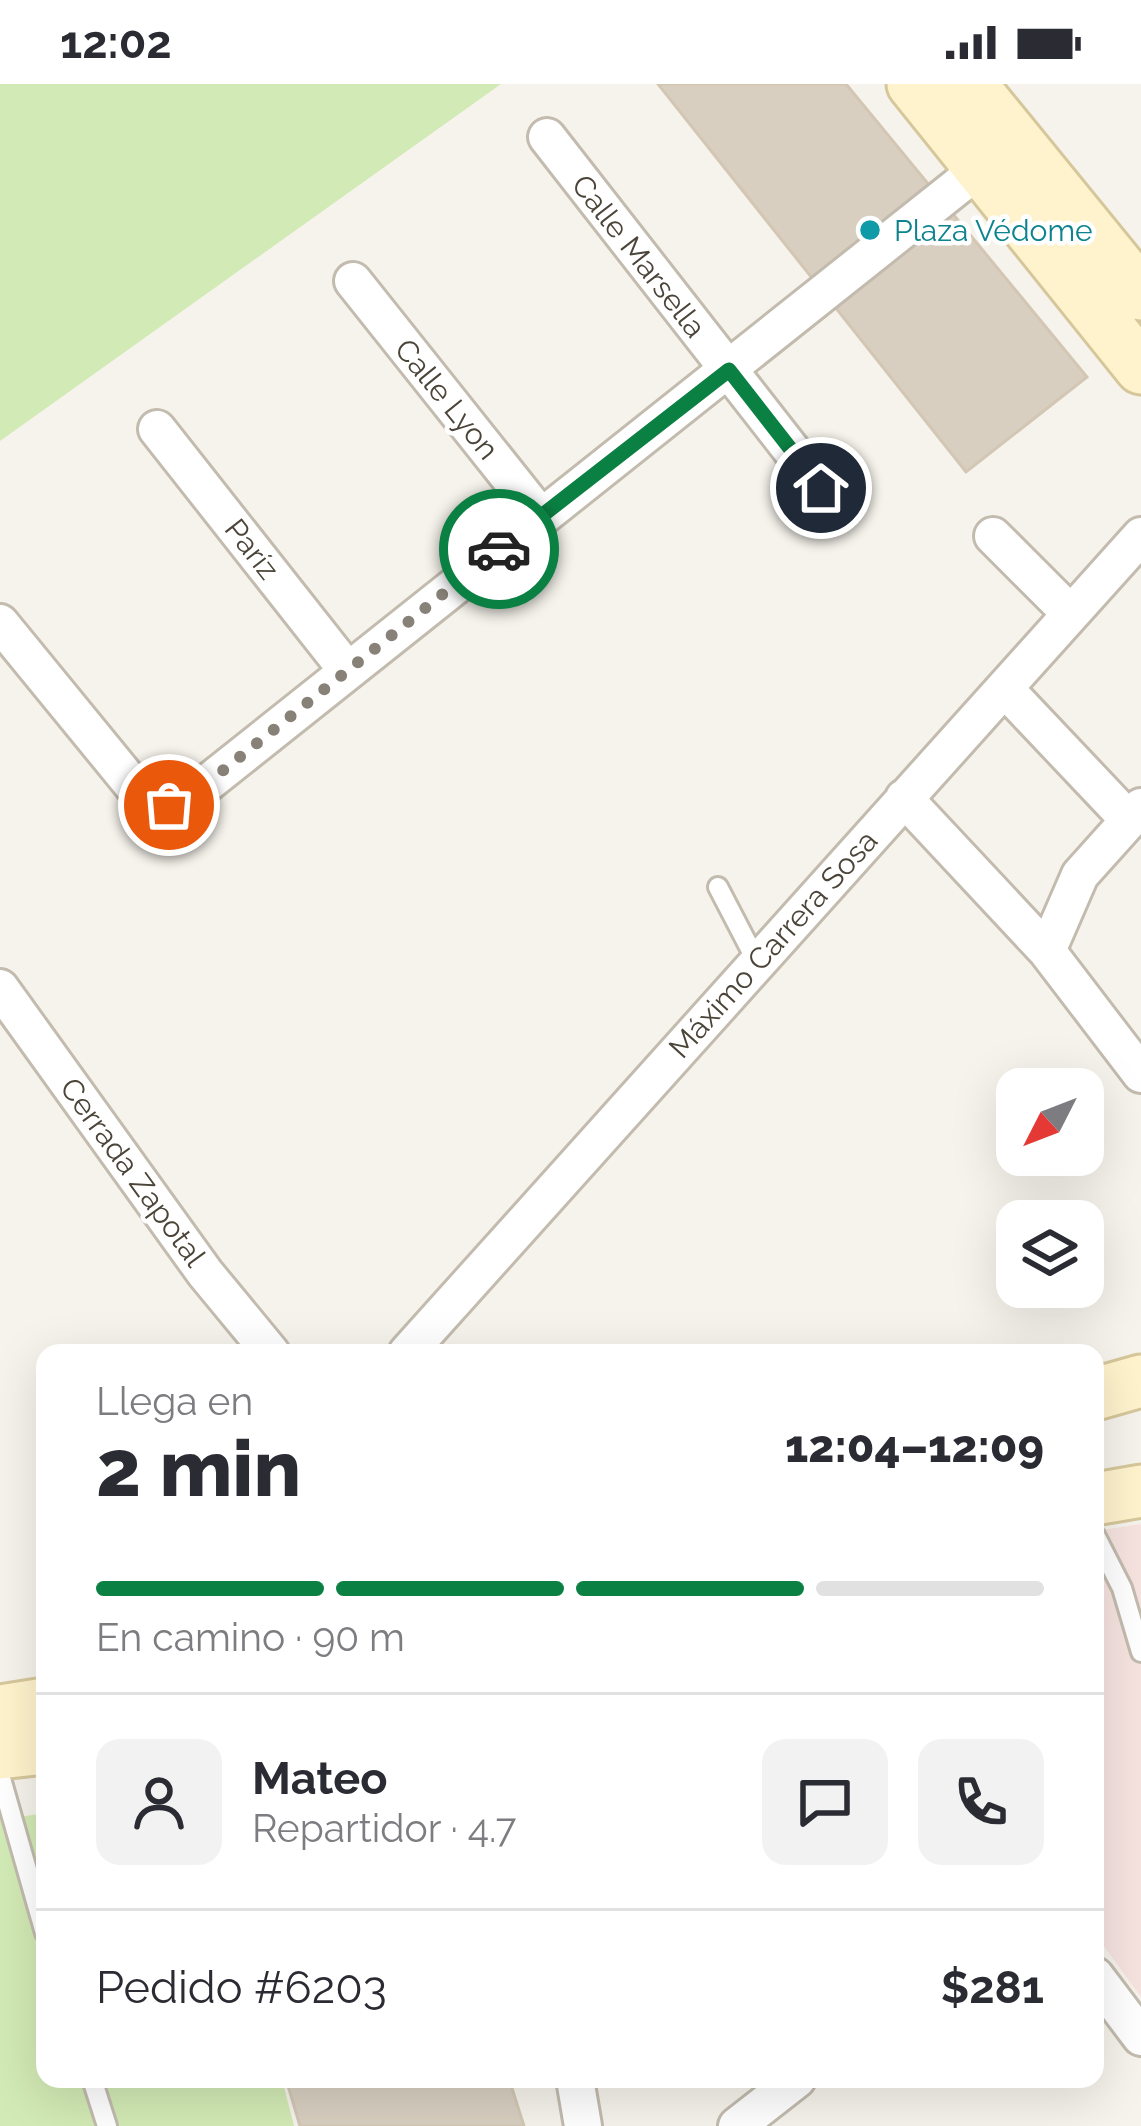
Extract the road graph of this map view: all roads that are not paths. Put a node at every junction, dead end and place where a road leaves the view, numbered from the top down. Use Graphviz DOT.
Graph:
graph roads {
  1 [pos="914,84"];
  2 [pos="970,84"];
  3 [pos="547,137"];
  4 [pos="979,170"];
  5 [pos="352,281"];
  6 [pos="1141,294"];
  7 [pos="1141,368"];
  8 [pos="729,370"];
  9 [pos="157,429"];
  10 [pos="821,488"];
  11 [pos="541,517"];
  12 [pos="993,536"];
  13 [pos="1141,536"];
  14 [pos="1069,612"];
  15 [pos="0,623"];
  16 [pos="347,670"];
  17 [pos="1006,690"];
  18 [pos="904,798"];
  19 [pos="1135,813"];
  20 [pos="718,887"];
  21 [pos="1048,951"];
  22 [pos="757,962"];
  23 [pos="0,988"];
  24 [pos="1141,1074"];
  25 [pos="264,1344"];
  26 [pos="415,1344"];
  27 [pos="1141,1381"];
  28 [pos="1104,1391"];
  29 [pos="1141,1491"];
  30 [pos="1104,1497"];
  31 [pos="1104,1548"];
  32 [pos="1131,1588"];
  33 [pos="1141,1652"];
  34 [pos="36,1705"];
  35 [pos="0,1711"];
  36 [pos="36,1749"];
  37 [pos="0,1754"];
  38 [pos="0,1774"];
  39 [pos="36,1901"];
  40 [pos="1104,1988"];
  41 [pos="1141,2037"];
  42 [pos="95,2088"];
  43 [pos="577,2088"];
  44 [pos="785,2088"];
  45 [pos="107,2126"];
  46 [pos="583,2126"];
  47 [pos="737,2126"];
  1 -- 4 [label="main road"];
  2 -- 6 [label="main road"];
  3 -- 8 [label="street, Calle Marsella"];
  4 -- 7 [label="main road"];
  4 -- 8 [label="street"];
  5 -- 11 [label="street, Calle Lyon"];
  8 -- 10 [label="street, Calle Marsella"];
  8 -- 11 [label="street"];
  9 -- 16 [label="street, Paríz"];
  11 -- 16 [label="street"];
  12 -- 14 [label="street"];
  13 -- 14 [label="street, Máximo Carrera Sosa"];
  14 -- 17 [label="street, Máximo Carrera Sosa"];
  15 -- 16 [label="street"];
  17 -- 18 [label="street, Máximo Carrera Sosa"];
  17 -- 19 [label="street"];
  18 -- 21 [label="street"];
  18 -- 22 [label="street, Máximo Carrera Sosa"];
  19 -- 21 [label="street"];
  20 -- 22 [label="lane"];
  21 -- 24 [label="street"];
  22 -- 26 [label="street, Máximo Carrera Sosa"];
  23 -- 25 [label="street, Cerrada Zapotal"];
  27 -- 28 [label="main road"];
  29 -- 30 [label="main road"];
  31 -- 32 [label="lane"];
  32 -- 33 [label="lane"];
  34 -- 35 [label="main road"];
  36 -- 37 [label="main road"];
  38 -- 39 [label="lane"];
  40 -- 41 [label="street"];
  42 -- 45 [label="lane"];
  43 -- 46 [label="street"];
  44 -- 47 [label="street"];
}
